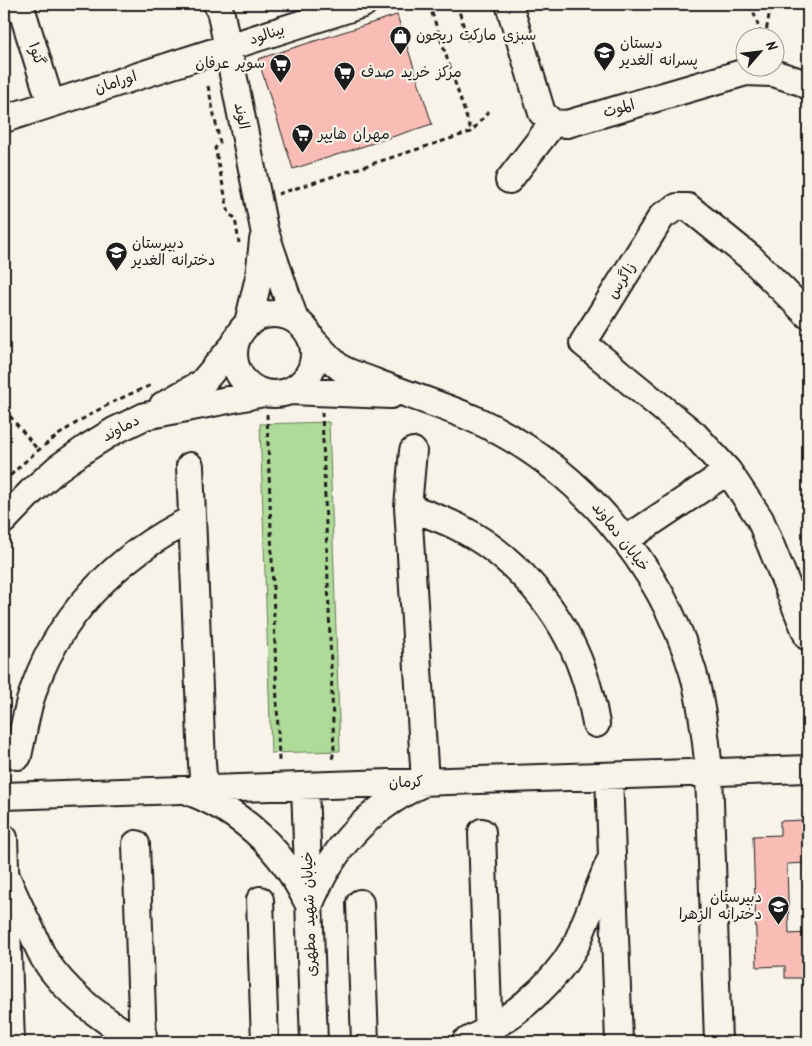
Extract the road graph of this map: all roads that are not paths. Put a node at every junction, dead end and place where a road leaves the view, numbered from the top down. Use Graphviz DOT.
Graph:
graph roads {
  1 [pos="20,4"];
  2 [pos="217,4"];
  3 [pos="363,4"];
  4 [pos="509,4"];
  5 [pos="227,47"];
  6 [pos="808,86"];
  7 [pos="51,104"];
  8 [pos="4,119"];
  9 [pos="553,123"];
  10 [pos="510,180"];
  11 [pos="264,230"];
  12 [pos="808,315"];
  13 [pos="303,329"];
  14 [pos="241,334"];
  15 [pos="412,396"];
  16 [pos="274,398"];
  17 [pos="145,416"];
  18 [pos="412,451"];
  19 [pos="190,466"];
  20 [pos="728,471"];
  21 [pos="408,507"];
  22 [pos="192,518"];
  23 [pos="4,520"];
  24 [pos="625,540"];
  25 [pos="808,637"];
  26 [pos="596,724"];
  27 [pos="18,756"];
  28 [pos="808,769"];
  29 [pos="709,772"];
  30 [pos="609,776"];
  31 [pos="425,782"];
  32 [pos="305,786"];
  33 [pos="195,790"];
  34 [pos="4,796"];
  35 [pos="482,832"];
  36 [pos="4,838"];
  37 [pos="136,844"];
  38 [pos="612,856"];
  39 [pos="6,876"];
  40 [pos="260,900"];
  41 [pos="360,902"];
  42 [pos="309,906"];
  43 [pos="575,948"];
  44 [pos="616,955"];
  45 [pos="45,960"];
  46 [pos="9,981"];
  47 [pos="489,1036"];
  48 [pos="11,1042"];
  49 [pos="142,1042"];
  50 [pos="264,1042"];
  51 [pos="314,1042"];
  52 [pos="365,1042"];
  53 [pos="465,1042"];
  54 [pos="619,1042"];
  55 [pos="718,1042"];
  1 -- 7 [label="street, گنو۱"];
  2 -- 5 [label="street, الوند"];
  3 -- 5 [label="street, بینالود"];
  4 -- 9 [label="street"];
  5 -- 7 [label="street, اورامان"];
  5 -- 11 [label="street, الوند"];
  6 -- 9 [label="street, الموت"];
  7 -- 8 [label="street, اورامان"];
  9 -- 10 [label="street"];
  11 -- 13 [label="street"];
  11 -- 14 [label="street"];
  12 -- 20 [label="street, زاگرس"];
  13 -- 14 [label="street"];
  13 -- 15 [label="street"];
  13 -- 16 [label="street"];
  14 -- 16 [label="street"];
  14 -- 17 [label="street"];
  15 -- 16 [label="street, دماوند"];
  15 -- 24 [label="street, خیابان دماوند"];
  16 -- 17 [label="street, دماوند"];
  17 -- 23 [label="street, دماوند"];
  18 -- 21 [label="street"];
  19 -- 22 [label="street"];
  20 -- 24 [label="street"];
  20 -- 25 [label="street, زاگرس"];
  21 -- 26 [label="street"];
  21 -- 31 [label="street"];
  22 -- 27 [label="street"];
  22 -- 33 [label="street"];
  24 -- 29 [label="street, خیابان دماوند"];
  28 -- 29 [label="street, کرمان"];
  29 -- 30 [label="street, کرمان"];
  29 -- 55 [label="street, خیابان دماوند"];
  30 -- 31 [label="street, کرمان"];
  30 -- 38 [label="street"];
  31 -- 32 [label="street, کرمان"];
  31 -- 42 [label="street"];
  32 -- 33 [label="street, کرمان"];
  32 -- 42 [label="street, خیابان شهید مطهری"];
  33 -- 34 [label="street, کرمان"];
  33 -- 42 [label="street"];
  35 -- 47 [label="street"];
  36 -- 39 [label="street"];
  37 -- 49 [label="street"];
  38 -- 43 [label="street"];
  38 -- 44 [label="street"];
  39 -- 45 [label="street"];
  39 -- 46 [label="street"];
  40 -- 50 [label="street"];
  41 -- 52 [label="street"];
  42 -- 51 [label="street, خیابان شهید مطهری"];
  43 -- 44 [label="street"];
  43 -- 47 [label="street"];
  44 -- 54 [label="street"];
  45 -- 46 [label="street"];
  45 -- 49 [label="street"];
  46 -- 48 [label="street"];
  47 -- 53 [label="street"];
}
